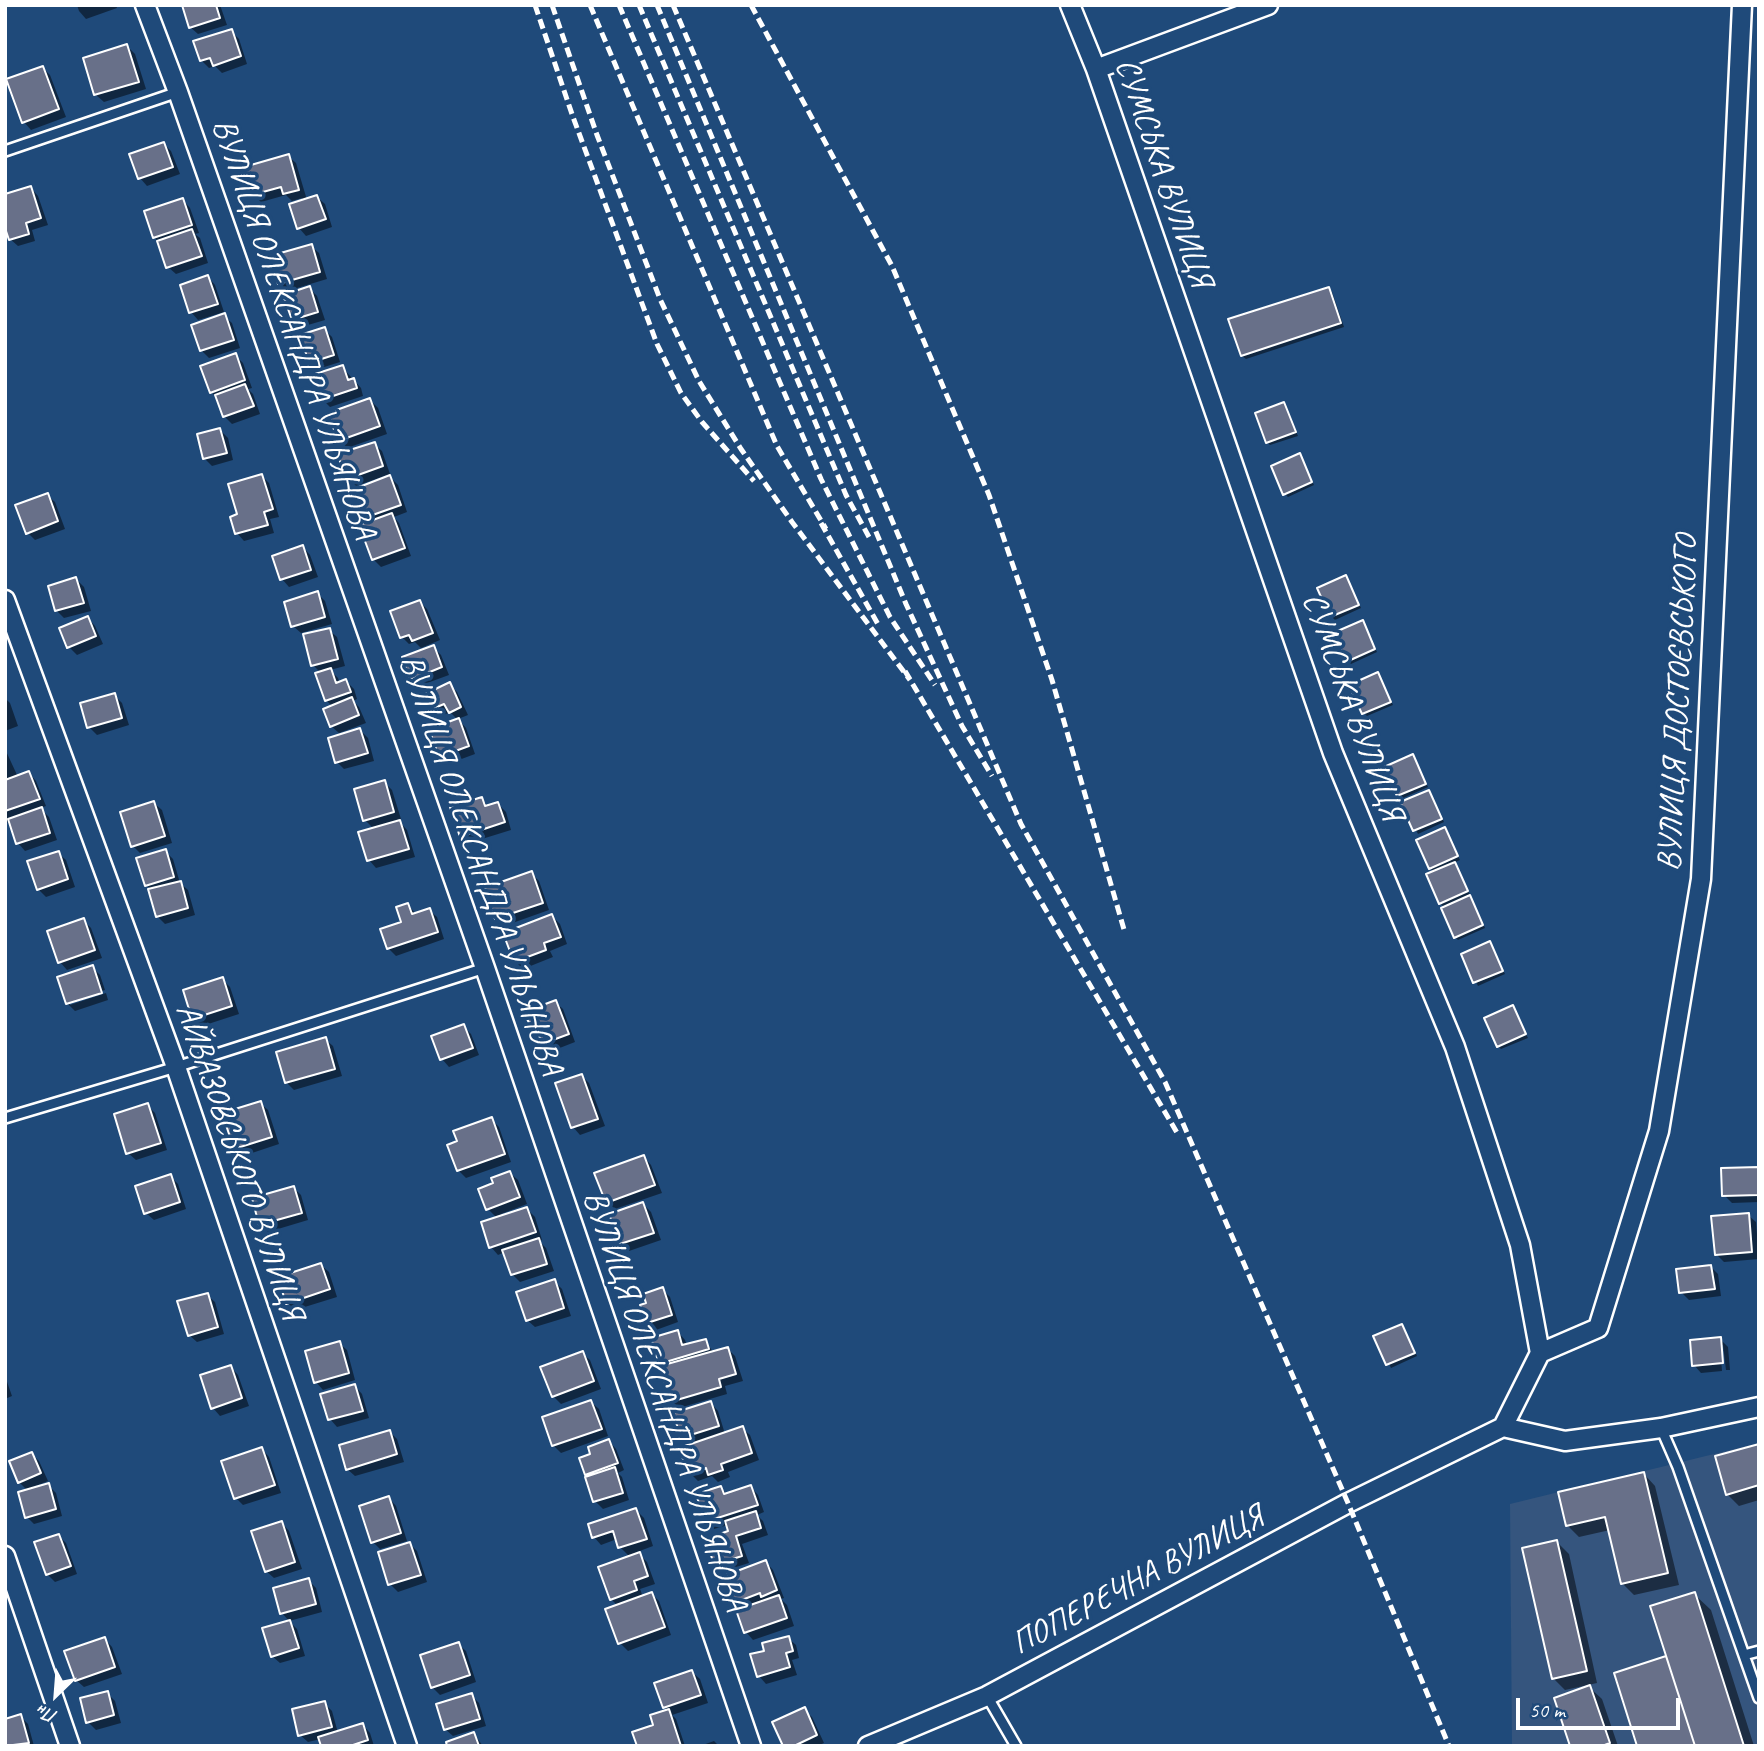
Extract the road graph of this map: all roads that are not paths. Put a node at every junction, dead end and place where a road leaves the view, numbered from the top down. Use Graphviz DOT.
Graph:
graph roads {
  1 [pos="145,5"];
  2 [pos="1070,5"];
  3 [pos="1268,5"];
  4 [pos="1742,5"];
  5 [pos="1096,69"];
  6 [pos="178,92"];
  7 [pos="5,151"];
  8 [pos="5,600"];
  9 [pos="485,968"];
  10 [pos="176,1067"];
  11 [pos="5,1118"];
  12 [pos="1539,1353"];
  13 [pos="1759,1407"];
  14 [pos="1503,1427"];
  15 [pos="1661,1428"];
  16 [pos="5,1556"];
  17 [pos="1759,1651"];
  18 [pos="1744,1655"];
  19 [pos="987,1696"];
  20 [pos="1759,1698"];
  21 [pos="70,1746"];
  22 [pos="407,1746"];
  23 [pos="751,1746"];
  24 [pos="868,1746"];
  25 [pos="1016,1746"];
  1 -- 6 [label="street, ВУЛИЦЯ ОЛЕКСАНДРА УЛЬЯНОВА"];
  2 -- 5 [label="street, СУМСЬКА ВУЛИЦЯ"];
  3 -- 5 [label="street"];
  4 -- 12 [label="street, ВУЛИЦЯ ДОСТОЄВСЬКОГО"];
  5 -- 12 [label="street, СУМСЬКА ВУЛИЦЯ"];
  6 -- 7 [label="lane"];
  6 -- 9 [label="street, ВУЛИЦЯ ОЛЕКСАНДРА УЛЬЯНОВА"];
  8 -- 10 [label="street, АЙВАЗОВСЬКОГО ВУЛИЦЯ"];
  9 -- 10 [label="lane"];
  9 -- 23 [label="street, ВУЛИЦЯ ОЛЕКСАНДРА УЛЬЯНОВА"];
  10 -- 11 [label="lane"];
  10 -- 22 [label="street, АЙВАЗОВСЬКОГО ВУЛИЦЯ"];
  12 -- 14 [label="street"];
  13 -- 15 [label="street"];
  14 -- 15 [label="street"];
  14 -- 19 [label="street, ПОПЕРЕЧНА ВУЛИЦЯ"];
  15 -- 18 [label="lane"];
  16 -- 21 [label="street"];
  17 -- 18 [label="lane"];
  18 -- 20 [label="lane"];
  19 -- 24 [label="street, ПОПЕРЕЧНА ВУЛИЦЯ"];
  19 -- 25 [label="lane"];
}
